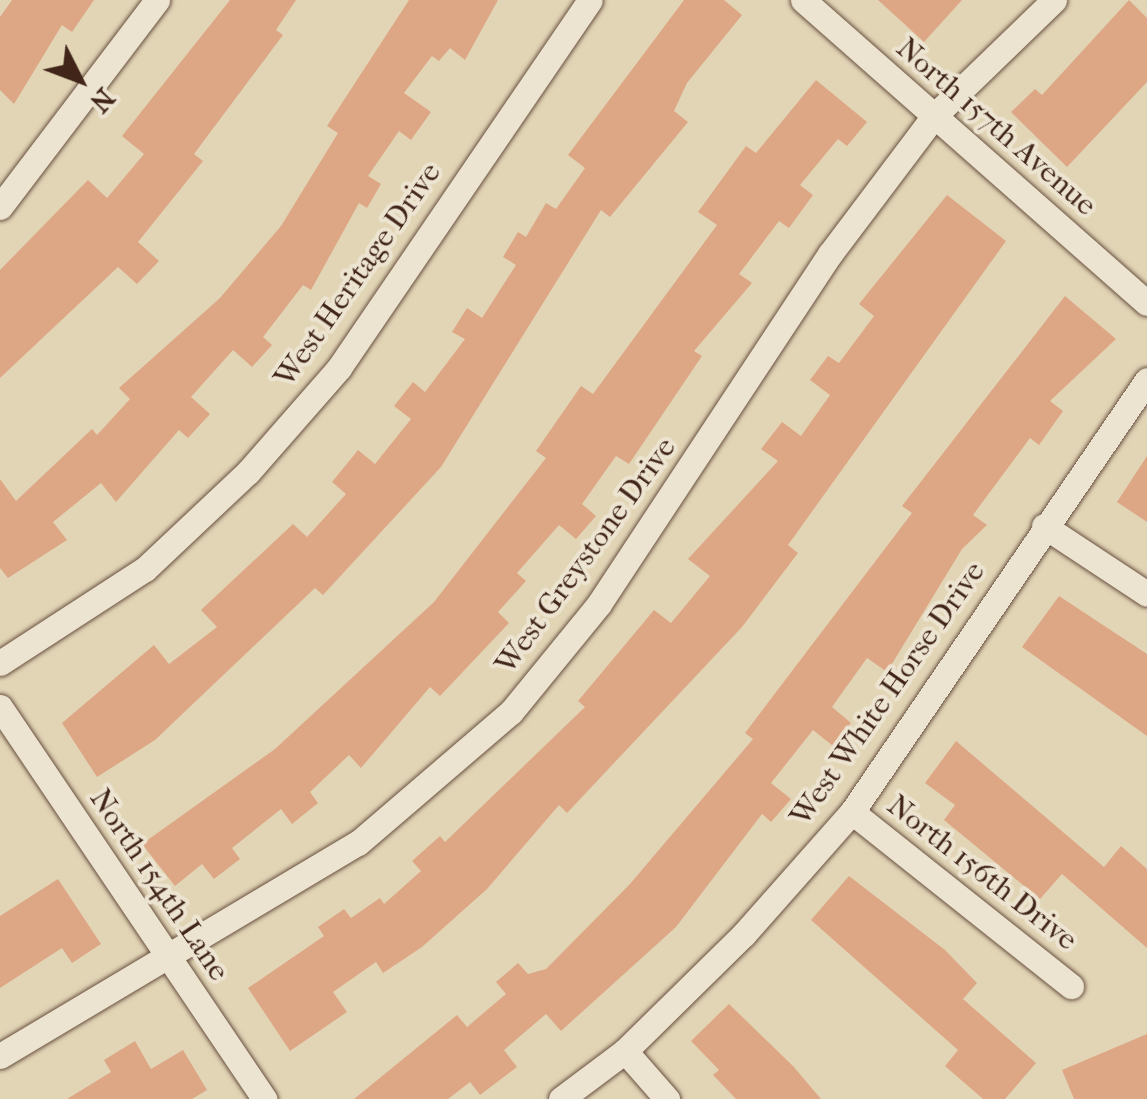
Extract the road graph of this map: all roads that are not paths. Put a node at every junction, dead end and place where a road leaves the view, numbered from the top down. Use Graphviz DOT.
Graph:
graph roads {
  1 [pos="157,0"];
  2 [pos="590,0"];
  3 [pos="803,0"];
  4 [pos="1054,0"];
  5 [pos="934,116"];
  6 [pos="0,207"];
  7 [pos="1147,302"];
  8 [pos="1147,380"];
  9 [pos="1044,526"];
  10 [pos="1147,594"];
  11 [pos="0,663"];
  12 [pos="0,707"];
  13 [pos="852,812"];
  14 [pos="171,959"];
  15 [pos="1072,986"];
  16 [pos="625,1051"];
  17 [pos="0,1056"];
  18 [pos="264,1099"];
  19 [pos="561,1099"];
  20 [pos="667,1099"];
  1 -- 6 [label="street"];
  2 -- 11 [label="street, West Heritage Drive"];
  3 -- 5 [label="street, North 157th Avenue"];
  4 -- 5 [label="street, West Greystone Drive"];
  5 -- 7 [label="street, North 157th Avenue"];
  5 -- 14 [label="street, West Greystone Drive"];
  8 -- 9 [label="street, West White Horse Drive"];
  9 -- 10 [label="street"];
  9 -- 13 [label="street, West White Horse Drive"];
  12 -- 14 [label="street, North 154th Lane"];
  13 -- 15 [label="street, North 156th Drive"];
  13 -- 16 [label="street, West White Horse Drive"];
  14 -- 17 [label="street, West Greystone Drive"];
  14 -- 18 [label="street, North 154th Lane"];
  16 -- 19 [label="street, West White Horse Drive"];
  16 -- 20 [label="street"];
}
